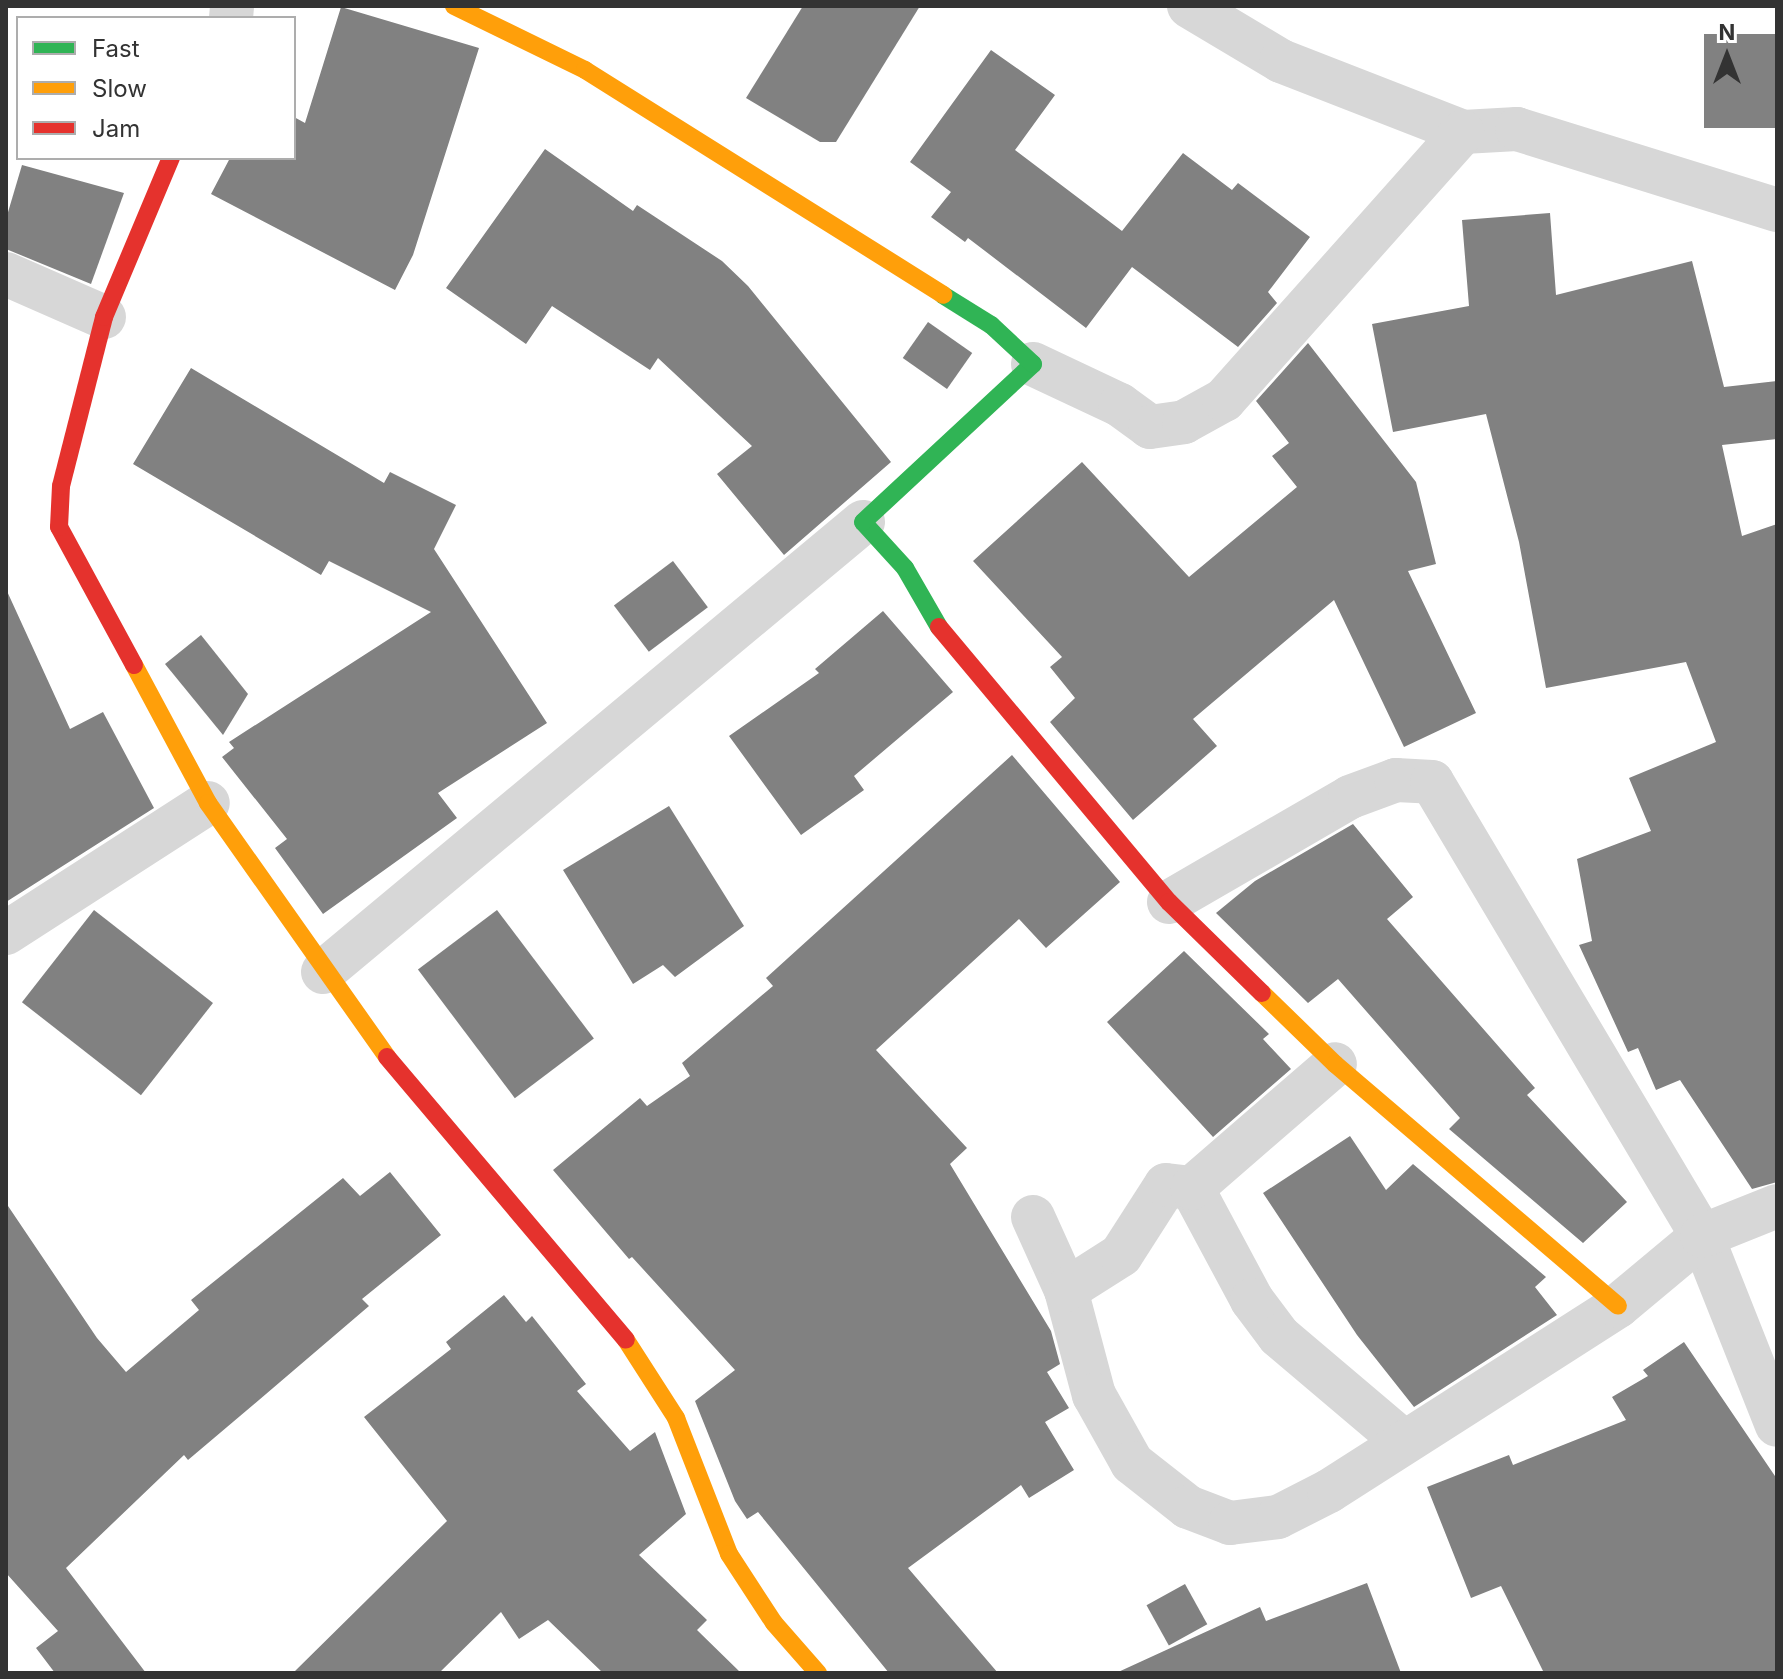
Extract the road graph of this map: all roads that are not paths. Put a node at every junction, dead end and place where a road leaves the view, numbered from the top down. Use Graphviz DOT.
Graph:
graph roads {
  1 [pos="454,6"];
  2 [pos="1189,6"];
  3 [pos="1463,132"];
  4 [pos="170,160"];
  5 [pos="1777,210"];
  6 [pos="6,274"];
  7 [pos="104,317"];
  8 [pos="1033,364"];
  9 [pos="863,522"];
  10 [pos="208,803"];
  11 [pos="1169,902"];
  12 [pos="6,933"];
  13 [pos="323,972"];
  14 [pos="1335,1064"];
  15 [pos="1192,1188"];
  16 [pos="1777,1206"];
  17 [pos="1033,1217"];
  18 [pos="1702,1236"];
  19 [pos="1066,1290"];
  20 [pos="1618,1306"];
  21 [pos="1777,1425"];
  22 [pos="1404,1442"];
  23 [pos="818,1673"];
  1 -- 8 [label="street"];
  2 -- 3 [label="street"];
  3 -- 5 [label="street"];
  3 -- 8 [label="street"];
  4 -- 7 [label="street"];
  6 -- 7 [label="street"];
  7 -- 10 [label="street"];
  8 -- 9 [label="street"];
  9 -- 11 [label="street"];
  9 -- 13 [label="street"];
  10 -- 12 [label="street"];
  10 -- 13 [label="street"];
  11 -- 14 [label="street"];
  11 -- 18 [label="street"];
  13 -- 23 [label="street"];
  14 -- 15 [label="street"];
  14 -- 20 [label="street"];
  15 -- 19 [label="street"];
  15 -- 22 [label="street"];
  16 -- 18 [label="street"];
  17 -- 19 [label="street"];
  18 -- 20 [label="street"];
  18 -- 21 [label="street"];
  19 -- 22 [label="street"];
  20 -- 22 [label="street"];
}
